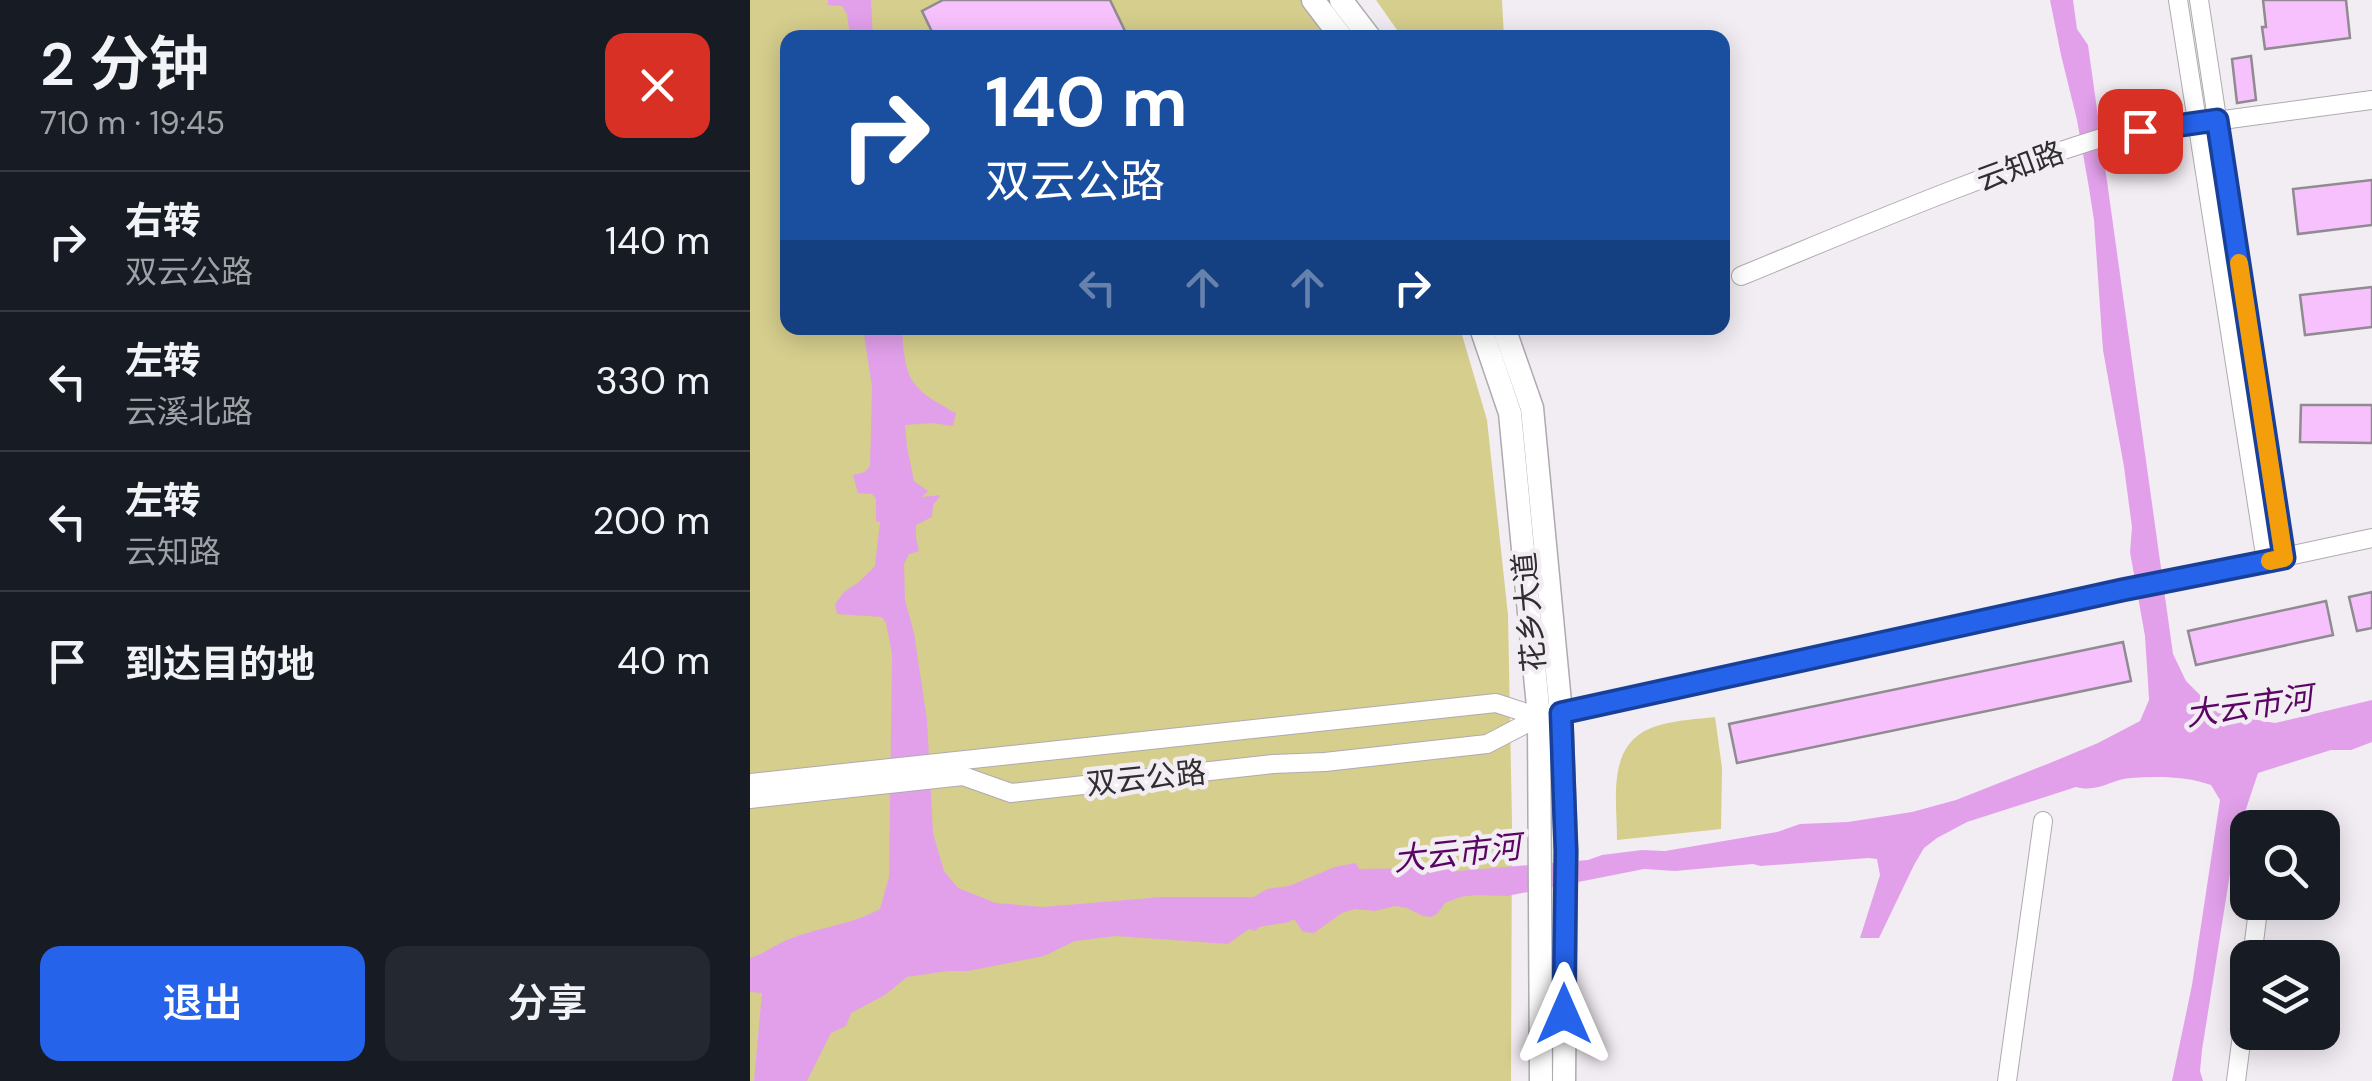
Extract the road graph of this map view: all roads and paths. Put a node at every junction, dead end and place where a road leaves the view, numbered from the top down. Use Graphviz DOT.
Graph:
graph roads {
  1 [pos="1313,0"];
  2 [pos="1341,0"];
  3 [pos="2178,0"];
  4 [pos="2199,0"];
  5 [pos="1336,30"];
  6 [pos="1364,30"];
  7 [pos="2372,100"];
  8 [pos="2217,120"];
  9 [pos="2198,123"];
  10 [pos="1741,276"];
  11 [pos="1483,335"];
  12 [pos="1506,335"];
  13 [pos="2372,538"];
  14 [pos="2275,560"];
  15 [pos="1550,715"];
  16 [pos="937,771"];
  17 [pos="873,778"];
  18 [pos="750,782"];
  19 [pos="750,799"];
  20 [pos="2043,822"];
  21 [pos="2240,1050"];
  22 [pos="1542,1081"];
  23 [pos="1564,1081"];
  24 [pos="2008,1081"];
  25 [pos="2236,1081"];
  1 -- 5 [label="main road"];
  2 -- 6 [label="main road"];
  3 -- 9 [label="street"];
  4 -- 8 [label="street"];
  7 -- 8 [label="street, 云知路"];
  8 -- 9 [label="street, 云知路"];
  8 -- 14 [label="street"];
  9 -- 10 [label="street, 云知路"];
  9 -- 14 [label="street"];
  11 -- 15 [label="main road, 花乡大道"];
  12 -- 15 [label="main road, 花乡大道"];
  13 -- 14 [label="street, 双云公路"];
  14 -- 15 [label="street, 双云公路"];
  15 -- 16 [label="street, 双云公路"];
  15 -- 16 [label="street, 双云公路"];
  15 -- 22 [label="main road, 花乡大道"];
  15 -- 23 [label="main road, 花乡大道"];
  16 -- 17 [label="street, 双云公路"];
  17 -- 18 [label="street, 双云公路"];
  17 -- 19 [label="street, 双云公路"];
  20 -- 24 [label="street"];
  21 -- 25 [label="street"];
}
